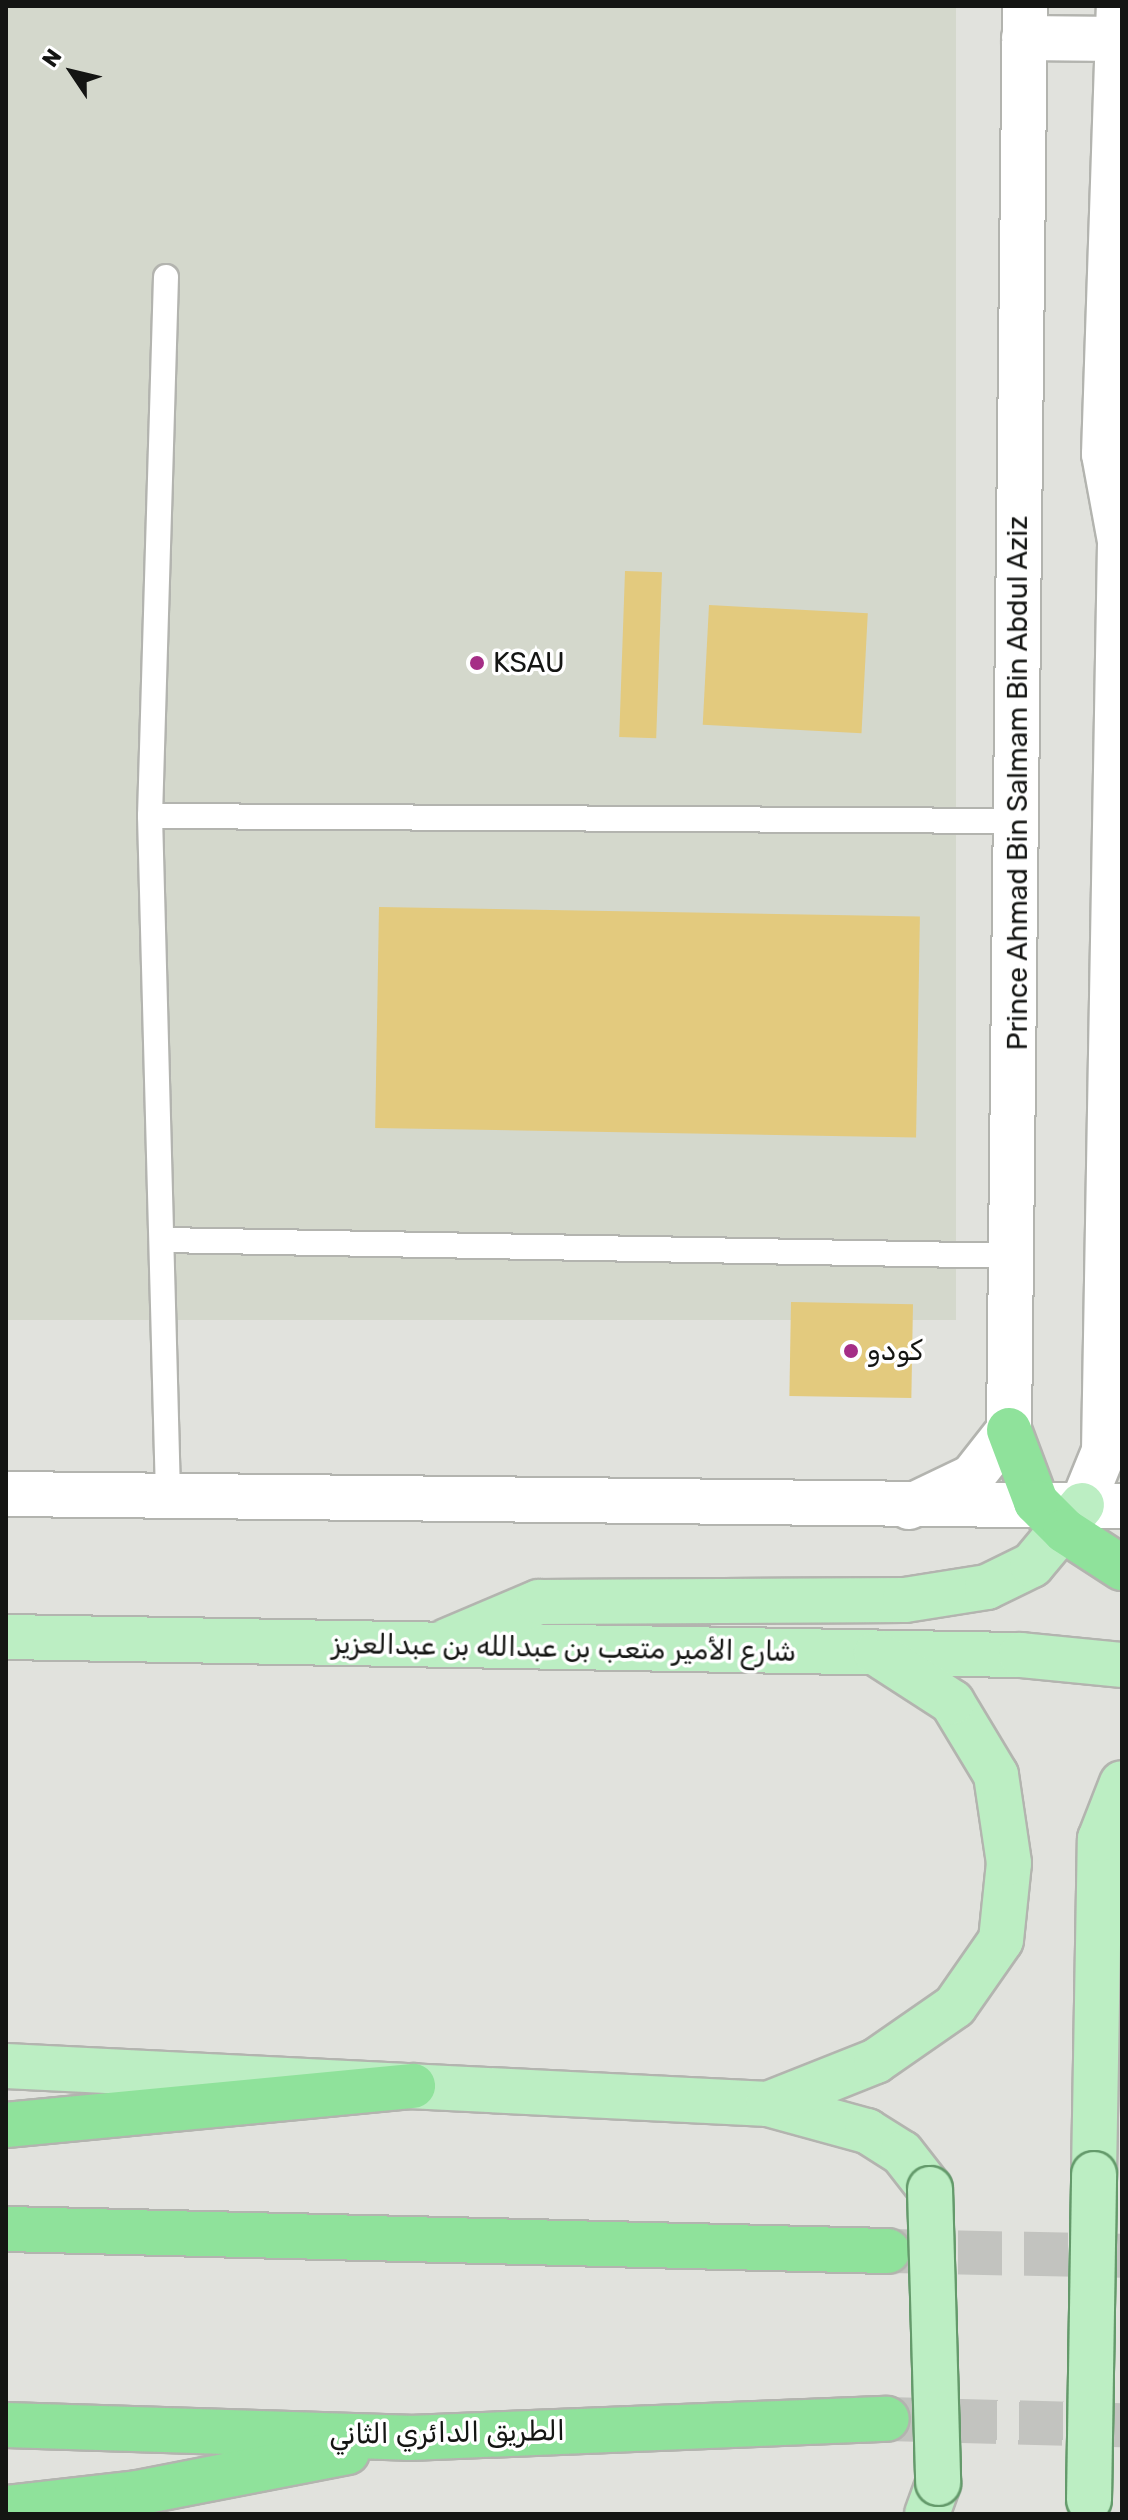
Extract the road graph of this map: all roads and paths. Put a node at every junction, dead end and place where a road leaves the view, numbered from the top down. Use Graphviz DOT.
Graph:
graph roads {
  1 [pos="1024,22"];
  2 [pos="1120,28"];
  3 [pos="166,277"];
  4 [pos="1113,454"];
  5 [pos="1121,544"];
  6 [pos="150,816"];
  7 [pos="1017,821"];
  8 [pos="1116,852"];
  9 [pos="162,1240"];
  10 [pos="1015,1256"];
  11 [pos="1114,1292"];
  12 [pos="1009,1430"];
  13 [pos="6,1494"];
  14 [pos="168,1496"];
  15 [pos="909,1507"];
  16 [pos="1076,1511"];
  17 [pos="1122,1568"];
  18 [pos="6,1637"];
  19 [pos="434,1647"];
  20 [pos="876,1653"];
  21 [pos="1122,1665"];
  22 [pos="1122,1783"];
  23 [pos="6,2066"];
  24 [pos="413,2086"];
  25 [pos="768,2104"];
  26 [pos="6,2125"];
  27 [pos="6,2229"];
  28 [pos="888,2251"];
  29 [pos="887,2419"];
  30 [pos="6,2425"];
  31 [pos="409,2438"];
  32 [pos="932,2498"];
  33 [pos="1084,2507"];
  34 [pos="6,2508"];
  1 -- 2 [label="main road"];
  1 -- 7 [label="main road, Prince Ahmad Bin Salmam Bin Abdul Aziz"];
  2 -- 4 [label="main road"];
  3 -- 6 [label="lane"];
  4 -- 5 [label="main road"];
  5 -- 8 [label="main road"];
  6 -- 7 [label="lane"];
  6 -- 9 [label="lane"];
  7 -- 10 [label="main road, Prince Ahmad Bin Salmam Bin Abdul Aziz"];
  8 -- 11 [label="main road"];
  9 -- 10 [label="lane"];
  9 -- 14 [label="lane"];
  10 -- 12 [label="main road, Prince Ahmad Bin Salmam Bin Abdul Aziz"];
  11 -- 16 [label="main road"];
  12 -- 15 [label="main road"];
  12 -- 16 [label="highway"];
  13 -- 14 [label="main road"];
  14 -- 15 [label="main road"];
  15 -- 16 [label="main road"];
  16 -- 17 [label="highway"];
  16 -- 19 [label="main road"];
  18 -- 19 [label="main road, شارع الأمير متعب بن عبدالله بن عبدالعزيز"];
  19 -- 20 [label="main road, شارع الأمير متعب بن عبدالله بن عبدالعزيز"];
  20 -- 21 [label="main road, شارع الأمير متعب بن عبدالله بن عبدالعزيز"];
  20 -- 25 [label="main road"];
  22 -- 33 [label="main road, bridge"];
  23 -- 24 [label="main road"];
  24 -- 25 [label="main road"];
  24 -- 26 [label="highway"];
  25 -- 32 [label="main road, bridge"];
  27 -- 28 [label="highway"];
  29 -- 31 [label="highway, الطريق الدائري الثاني"];
  30 -- 31 [label="highway, الطريق الدائري الثاني"];
  31 -- 34 [label="highway"];
}
